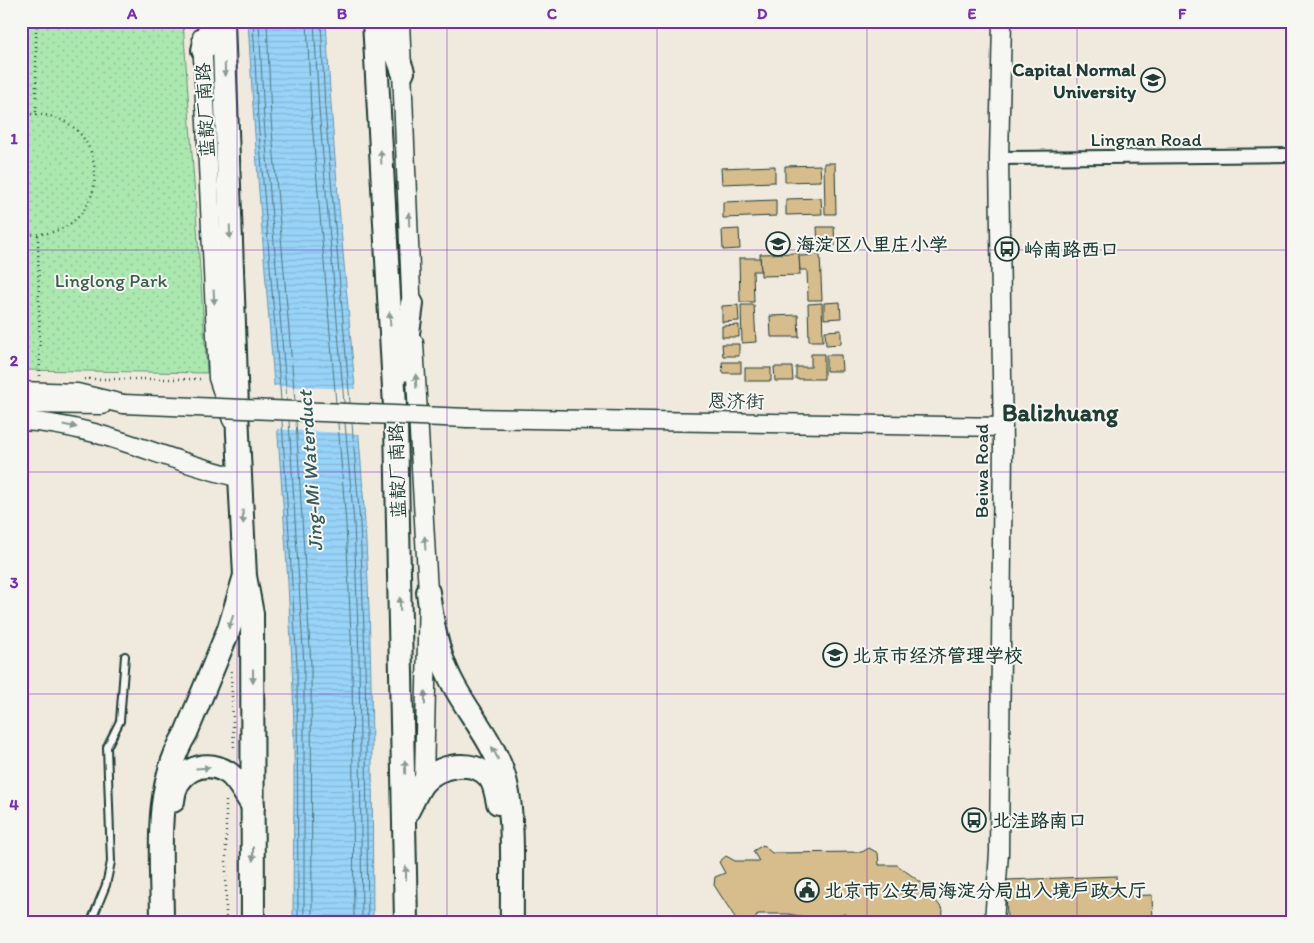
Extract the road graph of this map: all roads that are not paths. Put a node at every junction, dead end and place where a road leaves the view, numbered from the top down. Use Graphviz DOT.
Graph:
graph roads {
  1 [pos="201,21"];
  2 [pos="212,21"];
  3 [pos="223,21"];
  4 [pos="374,21"];
  5 [pos="385,21"];
  6 [pos="400,21"];
  7 [pos="1002,21"];
  8 [pos="203,50"];
  9 [pos="403,72"];
  10 [pos="1293,156"];
  11 [pos="999,158"];
  12 [pos="412,304"];
  13 [pos="21,391"];
  14 [pos="21,404"];
  15 [pos="122,404"];
  16 [pos="21,421"];
  17 [pos="396,425"];
  18 [pos="1003,427"];
  19 [pos="238,435"];
  20 [pos="241,478"];
  21 [pos="245,576"];
  22 [pos="428,592"];
  23 [pos="125,656"];
  24 [pos="424,782"];
  25 [pos="253,806"];
  26 [pos="406,815"];
  27 [pos="91,922"];
  28 [pos="162,922"];
  29 [pos="172,922"];
  30 [pos="253,922"];
  31 [pos="406,922"];
  32 [pos="497,922"];
  33 [pos="512,922"];
  34 [pos="994,922"];
  1 -- 8 [label="street, 蓝靛厂南路"];
  2 -- 8 [label="highway"];
  3 -- 19 [label="highway, 蓝靛厂南路, one-way"];
  17 -- 4 [label="highway, 蓝靛厂南路, one-way"];
  5 -- 9 [label="highway"];
  6 -- 9 [label="street, 蓝靛厂南路"];
  7 -- 11 [label="street, Beiwa Road"];
  8 -- 19 [label="street, 蓝靛厂南路, one-way"];
  12 -- 9 [label="street, 蓝靛厂南路, one-way"];
  10 -- 11 [label="street, Lingnan Road"];
  11 -- 18 [label="street, Beiwa Road"];
  12 -- 17 [label="highway"];
  22 -- 12 [label="street, 蓝靛厂南路, one-way"];
  13 -- 15 [label="street"];
  14 -- 15 [label="street"];
  15 -- 18 [label="street, 恩济街, bridge"];
  16 -- 20 [label="street, one-way"];
  26 -- 17 [label="highway, 蓝靛厂南路, one-way"];
  18 -- 34 [label="street, Beiwa Road"];
  19 -- 20 [label="highway, 蓝靛厂南路"];
  20 -- 21 [label="highway, 蓝靛厂南路, one-way"];
  21 -- 25 [label="highway, 蓝靛厂南路, one-way"];
  21 -- 28 [label="highway, one-way"];
  24 -- 22 [label="street, 蓝靛厂南路, one-way"];
  33 -- 22 [label="highway, one-way"];
  23 -- 27 [label="lane"];
  24 -- 26 [label="highway"];
  24 -- 32 [label="highway"];
  29 -- 25 [label="highway, one-way"];
  25 -- 30 [label="highway, 蓝靛厂南路, one-way"];
  31 -- 26 [label="highway, 蓝靛厂南路, one-way"];
}
